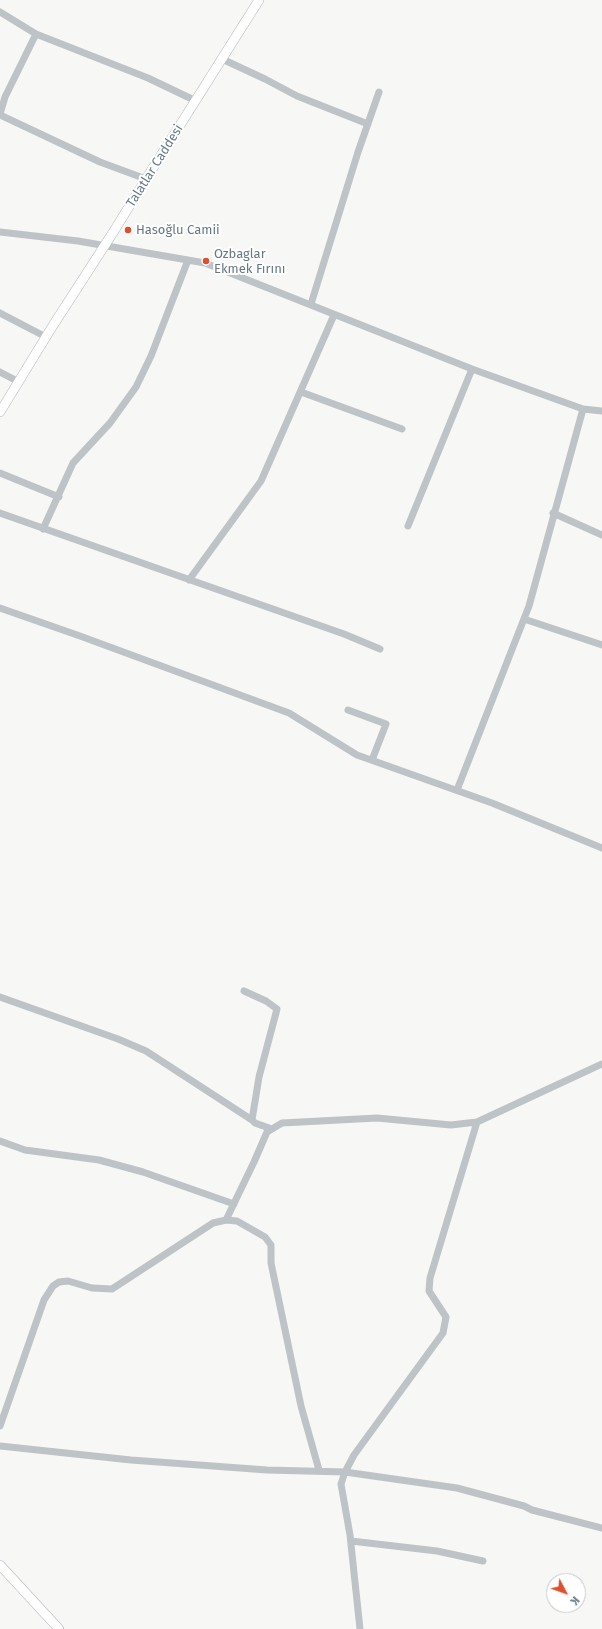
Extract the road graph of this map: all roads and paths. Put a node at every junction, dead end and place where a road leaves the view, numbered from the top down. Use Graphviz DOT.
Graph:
graph roads {
  1 [pos="259,0"];
  2 [pos="0,12"];
  3 [pos="36,34"];
  4 [pos="222,59"];
  5 [pos="379,92"];
  6 [pos="196,101"];
  7 [pos="0,115"];
  8 [pos="368,124"];
  9 [pos="146,179"];
  10 [pos="0,232"];
  11 [pos="104,246"];
  12 [pos="188,260"];
  13 [pos="311,304"];
  14 [pos="0,313"];
  15 [pos="334,315"];
  16 [pos="46,337"];
  17 [pos="472,369"];
  18 [pos="0,372"];
  19 [pos="19,382"];
  20 [pos="301,392"];
  21 [pos="583,408"];
  22 [pos="602,411"];
  23 [pos="0,412"];
  24 [pos="402,429"];
  25 [pos="0,473"];
  26 [pos="58,496"];
  27 [pos="0,513"];
  28 [pos="553,513"];
  29 [pos="408,526"];
  30 [pos="43,529"];
  31 [pos="602,535"];
  32 [pos="189,580"];
  33 [pos="0,608"];
  34 [pos="524,619"];
  35 [pos="602,645"];
  36 [pos="380,649"];
  37 [pos="348,710"];
  38 [pos="372,760"];
  39 [pos="457,790"];
  40 [pos="602,848"];
  41 [pos="244,991"];
  42 [pos="0,997"];
  43 [pos="602,1064"];
  44 [pos="252,1120"];
  45 [pos="477,1122"];
  46 [pos="272,1129"];
  47 [pos="0,1141"];
  48 [pos="234,1204"];
  49 [pos="226,1220"];
  50 [pos="0,1426"];
  51 [pos="0,1446"];
  52 [pos="319,1470"];
  53 [pos="344,1472"];
  54 [pos="602,1528"];
  55 [pos="351,1542"];
  56 [pos="483,1561"];
  57 [pos="0,1565"];
  58 [pos="59,1629"];
  59 [pos="360,1629"];
  1 -- 4 [label="street, Talatlar Caddesi"];
  2 -- 3 [label="street"];
  3 -- 6 [label="street"];
  3 -- 7 [label="street"];
  4 -- 6 [label="street, Talatlar Caddesi"];
  4 -- 8 [label="street"];
  5 -- 8 [label="street"];
  6 -- 9 [label="street, Talatlar Caddesi"];
  7 -- 9 [label="street"];
  8 -- 13 [label="street"];
  9 -- 11 [label="street, Talatlar Caddesi"];
  10 -- 11 [label="street"];
  11 -- 12 [label="street"];
  11 -- 16 [label="street, Talatlar Caddesi"];
  12 -- 13 [label="street"];
  12 -- 26 [label="street"];
  13 -- 15 [label="street"];
  14 -- 16 [label="street"];
  15 -- 17 [label="street"];
  15 -- 20 [label="street"];
  16 -- 19 [label="street, Talatlar Caddesi"];
  17 -- 21 [label="street"];
  17 -- 29 [label="street"];
  18 -- 19 [label="street"];
  19 -- 23 [label="street, Talatlar Caddesi"];
  20 -- 24 [label="street"];
  20 -- 32 [label="street"];
  21 -- 22 [label="street"];
  21 -- 28 [label="street"];
  25 -- 26 [label="street"];
  26 -- 30 [label="street"];
  27 -- 30 [label="street"];
  28 -- 31 [label="street"];
  28 -- 34 [label="street"];
  30 -- 32 [label="street"];
  32 -- 36 [label="street"];
  33 -- 38 [label="street"];
  34 -- 35 [label="street"];
  34 -- 39 [label="street"];
  37 -- 38 [label="street"];
  38 -- 39 [label="street"];
  39 -- 40 [label="street"];
  41 -- 44 [label="street"];
  42 -- 44 [label="street"];
  43 -- 45 [label="street"];
  44 -- 46 [label="street"];
  45 -- 46 [label="street"];
  45 -- 53 [label="street"];
  46 -- 48 [label="street"];
  47 -- 48 [label="street"];
  48 -- 49 [label="street"];
  49 -- 50 [label="street"];
  49 -- 52 [label="street"];
  51 -- 52 [label="street"];
  52 -- 53 [label="street"];
  53 -- 54 [label="street"];
  53 -- 55 [label="street"];
  55 -- 56 [label="street"];
  55 -- 59 [label="street"];
  57 -- 58 [label="street"];
}
